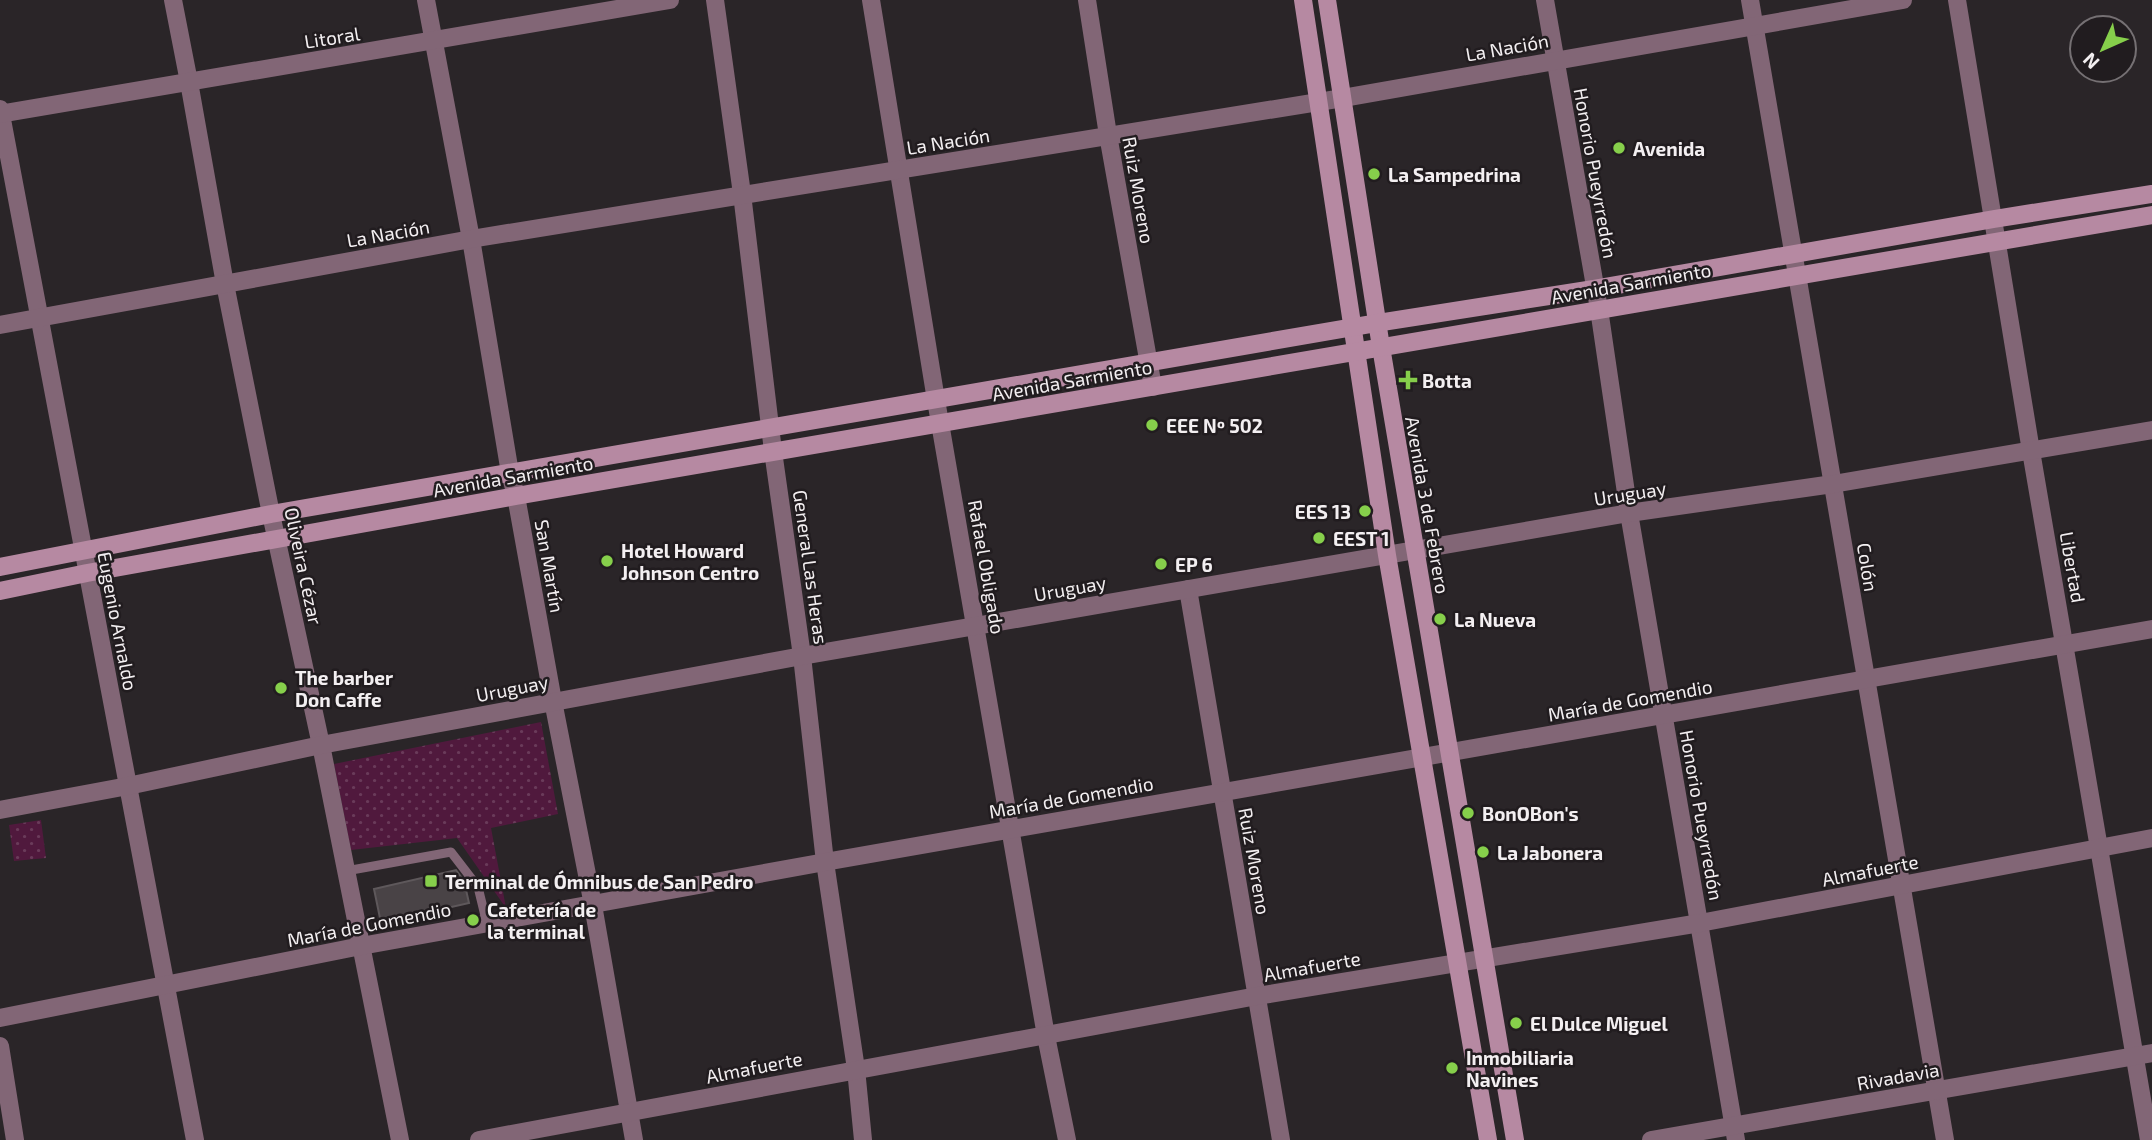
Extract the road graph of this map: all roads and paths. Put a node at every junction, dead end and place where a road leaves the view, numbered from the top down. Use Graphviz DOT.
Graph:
graph roads {
  1 [pos="173,0"];
  2 [pos="426,0"];
  3 [pos="670,0"];
  4 [pos="715,0"];
  5 [pos="871,0"];
  6 [pos="1087,0"];
  7 [pos="1303,0"];
  8 [pos="1328,0"];
  9 [pos="1545,0"];
  10 [pos="1750,0"];
  11 [pos="1903,0"];
  12 [pos="1957,0"];
  13 [pos="1754,25"];
  14 [pos="434,41"];
  15 [pos="1555,60"];
  16 [pos="189,82"];
  17 [pos="1343,98"];
  18 [pos="1320,102"];
  19 [pos="0,112"];
  20 [pos="1108,135"];
  21 [pos="900,170"];
  22 [pos="742,194"];
  23 [pos="2152,194"];
  24 [pos="2152,215"];
  25 [pos="1994,219"];
  26 [pos="471,239"];
  27 [pos="1997,242"];
  28 [pos="1793,254"];
  29 [pos="1796,276"];
  30 [pos="225,284"];
  31 [pos="1594,289"];
  32 [pos="1599,309"];
  33 [pos="40,319"];
  34 [pos="1377,323"];
  35 [pos="0,325"];
  36 [pos="1354,328"];
  37 [pos="1381,347"];
  38 [pos="1357,350"];
  39 [pos="1148,364"];
  40 [pos="1153,387"];
  41 [pos="936,400"];
  42 [pos="941,424"];
  43 [pos="772,429"];
  44 [pos="2152,430"];
  45 [pos="773,451"];
  46 [pos="2031,451"];
  47 [pos="510,473"];
  48 [pos="1833,484"];
  49 [pos="516,496"];
  50 [pos="1629,513"];
  51 [pos="271,514"];
  52 [pos="276,540"];
  53 [pos="1415,550"];
  54 [pos="83,551"];
  55 [pos="1387,555"];
  56 [pos="0,567"];
  57 [pos="88,573"];
  58 [pos="1188,589"];
  59 [pos="0,591"];
  60 [pos="976,626"];
  61 [pos="2152,629"];
  62 [pos="2065,645"];
  63 [pos="802,656"];
  64 [pos="1866,681"];
  65 [pos="553,701"];
  66 [pos="1664,716"];
  67 [pos="321,745"];
  68 [pos="1449,752"];
  69 [pos="1422,757"];
  70 [pos="128,786"];
  71 [pos="1222,792"];
  72 [pos="0,810"];
  73 [pos="1011,830"];
  74 [pos="2152,838"];
  75 [pos="2100,846"];
  76 [pos="825,862"];
  77 [pos="346,872"];
  78 [pos="1902,886"];
  79 [pos="593,905"];
  80 [pos="1700,923"];
  81 [pos="488,924"];
  82 [pos="361,946"];
  83 [pos="1486,959"];
  84 [pos="1458,962"];
  85 [pos="165,985"];
  86 [pos="1258,996"];
  87 [pos="0,1018"];
  88 [pos="1046,1037"];
  89 [pos="0,1046"];
  90 [pos="2143,1054"];
  91 [pos="856,1069"];
  92 [pos="1936,1090"];
  93 [pos="628,1111"];
  94 [pos="1734,1133"];
  95 [pos="15,1140"];
  96 [pos="195,1140"];
  97 [pos="400,1140"];
  98 [pos="479,1140"];
  99 [pos="634,1140"];
  100 [pos="863,1140"];
  101 [pos="1067,1140"];
  102 [pos="1281,1140"];
  103 [pos="1488,1140"];
  104 [pos="1515,1140"];
  105 [pos="1650,1140"];
  106 [pos="1945,1140"];
  107 [pos="2149,1140"];
  1 -- 16 [label="street, Oliveira Cézar"];
  2 -- 14 [label="street, San Martín"];
  3 -- 14 [label="street, Litoral"];
  4 -- 22 [label="street, General Las Heras"];
  5 -- 21 [label="street, Rafael Obligado"];
  6 -- 20 [label="street, Ruiz Moreno"];
  7 -- 18 [label="main road"];
  8 -- 17 [label="main road, Avenida 3 de Febrero"];
  9 -- 15 [label="street, Honorio Pueyrredón"];
  10 -- 13 [label="street, Colón"];
  11 -- 13 [label="street, La Nación"];
  12 -- 25 [label="street, Libertad"];
  13 -- 15 [label="street, La Nación"];
  13 -- 28 [label="street, Colón"];
  14 -- 16 [label="street, Litoral"];
  14 -- 26 [label="street, San Martín"];
  15 -- 17 [label="street, La Nación"];
  15 -- 31 [label="street, Honorio Pueyrredón"];
  16 -- 19 [label="street, Litoral"];
  16 -- 30 [label="street, Oliveira Cézar"];
  17 -- 18 [label="street, La Nación"];
  17 -- 34 [label="main road, Avenida 3 de Febrero"];
  18 -- 20 [label="street, La Nación"];
  18 -- 36 [label="main road"];
  19 -- 33 [label="street, Eugenio Arnaldo"];
  20 -- 21 [label="street, La Nación"];
  20 -- 39 [label="street, Ruiz Moreno"];
  21 -- 22 [label="street, La Nación"];
  21 -- 41 [label="street, Rafael Obligado"];
  22 -- 26 [label="street, La Nación"];
  22 -- 43 [label="street, General Las Heras"];
  23 -- 25 [label="main road, Avenida Sarmiento"];
  24 -- 27 [label="main road, Avenida Sarmiento"];
  25 -- 27 [label="street, Libertad"];
  25 -- 28 [label="main road, Avenida Sarmiento"];
  26 -- 30 [label="street, La Nación"];
  26 -- 47 [label="street, San Martín"];
  27 -- 29 [label="main road, Avenida Sarmiento"];
  27 -- 46 [label="street, Libertad"];
  28 -- 29 [label="street, Colón"];
  28 -- 31 [label="main road, Avenida Sarmiento"];
  29 -- 32 [label="main road, Avenida Sarmiento"];
  29 -- 48 [label="street, Colón"];
  30 -- 33 [label="street, La Nación"];
  30 -- 51 [label="street, Oliveira Cézar"];
  31 -- 32 [label="street, Honorio Pueyrredón"];
  31 -- 34 [label="main road, Avenida Sarmiento"];
  32 -- 37 [label="main road, Avenida Sarmiento"];
  32 -- 50 [label="street, Honorio Pueyrredón"];
  33 -- 35 [label="street, La Nación"];
  33 -- 54 [label="street, Eugenio Arnaldo"];
  34 -- 36 [label="main road, Avenida Sarmiento"];
  34 -- 37 [label="main road, Avenida 3 de Febrero"];
  36 -- 38 [label="main road"];
  36 -- 39 [label="main road, Avenida Sarmiento"];
  37 -- 38 [label="main road, Avenida Sarmiento"];
  37 -- 53 [label="main road, Avenida 3 de Febrero"];
  38 -- 40 [label="main road, Avenida Sarmiento"];
  38 -- 55 [label="main road"];
  39 -- 40 [label="street, Ruiz Moreno"];
  39 -- 41 [label="main road, Avenida Sarmiento"];
  40 -- 42 [label="main road, Avenida Sarmiento"];
  41 -- 42 [label="street, Rafael Obligado"];
  41 -- 43 [label="main road, Avenida Sarmiento"];
  42 -- 45 [label="main road, Avenida Sarmiento"];
  42 -- 60 [label="street, Rafael Obligado"];
  43 -- 45 [label="street, General Las Heras"];
  43 -- 47 [label="main road, Avenida Sarmiento"];
  44 -- 46 [label="street, Uruguay"];
  45 -- 49 [label="main road, Avenida Sarmiento"];
  45 -- 63 [label="street, General Las Heras"];
  46 -- 48 [label="street, Uruguay"];
  46 -- 62 [label="street, Libertad"];
  47 -- 49 [label="street, San Martín"];
  47 -- 51 [label="main road, Avenida Sarmiento"];
  48 -- 50 [label="street, Uruguay"];
  48 -- 64 [label="street, Colón"];
  49 -- 52 [label="main road, Avenida Sarmiento"];
  49 -- 65 [label="street, San Martín"];
  50 -- 53 [label="street, Uruguay"];
  50 -- 66 [label="street, Honorio Pueyrredón"];
  51 -- 52 [label="street, Oliveira Cézar"];
  51 -- 54 [label="main road, Avenida Sarmiento"];
  52 -- 57 [label="main road, Avenida Sarmiento"];
  52 -- 67 [label="street, Oliveira Cézar"];
  53 -- 55 [label="street, Uruguay"];
  53 -- 68 [label="main road, Avenida 3 de Febrero"];
  54 -- 56 [label="main road, Avenida Sarmiento"];
  54 -- 57 [label="street, Eugenio Arnaldo"];
  55 -- 58 [label="street, Uruguay"];
  55 -- 69 [label="main road"];
  57 -- 59 [label="main road, Avenida Sarmiento"];
  57 -- 70 [label="street, Eugenio Arnaldo"];
  58 -- 60 [label="street, Uruguay"];
  58 -- 71 [label="street, Ruiz Moreno"];
  60 -- 63 [label="street, Uruguay"];
  60 -- 73 [label="street, Rafael Obligado"];
  61 -- 62 [label="street, María de Gomendio"];
  62 -- 64 [label="street, María de Gomendio"];
  62 -- 75 [label="street, Libertad"];
  63 -- 65 [label="street, Uruguay"];
  63 -- 76 [label="street, General Las Heras"];
  64 -- 66 [label="street, María de Gomendio"];
  64 -- 78 [label="street, Colón"];
  65 -- 67 [label="street, Uruguay"];
  65 -- 79 [label="street, San Martín"];
  66 -- 68 [label="street, María de Gomendio"];
  66 -- 80 [label="street, Honorio Pueyrredón"];
  67 -- 70 [label="street, Uruguay"];
  67 -- 77 [label="street, Oliveira Cézar"];
  68 -- 69 [label="street, María de Gomendio"];
  68 -- 83 [label="main road, Avenida 3 de Febrero"];
  69 -- 71 [label="street, María de Gomendio"];
  69 -- 84 [label="main road"];
  70 -- 72 [label="street, Uruguay"];
  70 -- 85 [label="street, Eugenio Arnaldo"];
  71 -- 73 [label="street, María de Gomendio"];
  71 -- 86 [label="street, Ruiz Moreno"];
  73 -- 76 [label="street, María de Gomendio"];
  73 -- 88 [label="street, Rafael Obligado"];
  74 -- 75 [label="street, Almafuerte"];
  75 -- 78 [label="street, Almafuerte"];
  75 -- 90 [label="street, Libertad"];
  76 -- 79 [label="street, María de Gomendio"];
  76 -- 91 [label="street, General Las Heras"];
  77 -- 81 [label="lane"];
  77 -- 82 [label="street, Oliveira Cézar"];
  78 -- 80 [label="street, Almafuerte"];
  78 -- 92 [label="street, Colón"];
  79 -- 81 [label="street, María de Gomendio"];
  79 -- 93 [label="street, San Martín"];
  80 -- 83 [label="street, Almafuerte"];
  80 -- 94 [label="street, Honorio Pueyrredón"];
  81 -- 82 [label="street, María de Gomendio"];
  82 -- 85 [label="street, María de Gomendio"];
  82 -- 97 [label="street, Oliveira Cézar"];
  83 -- 84 [label="street, Almafuerte"];
  83 -- 104 [label="main road, Avenida 3 de Febrero"];
  84 -- 86 [label="street, Almafuerte"];
  84 -- 103 [label="main road"];
  85 -- 87 [label="street, María de Gomendio"];
  85 -- 96 [label="street, Eugenio Arnaldo"];
  86 -- 88 [label="street, Almafuerte"];
  86 -- 102 [label="street, Ruiz Moreno"];
  88 -- 91 [label="street, Almafuerte"];
  88 -- 101 [label="street, Rafael Obligado"];
  89 -- 95 [label="street"];
  90 -- 92 [label="street, Rivadavia"];
  90 -- 107 [label="street, Libertad"];
  91 -- 93 [label="street, Almafuerte"];
  91 -- 100 [label="street, General Las Heras"];
  92 -- 94 [label="street, Rivadavia"];
  92 -- 106 [label="street, Colón"];
  93 -- 98 [label="street, Almafuerte"];
  93 -- 99 [label="street, San Martín"];
  94 -- 105 [label="street, Rivadavia"];
}
